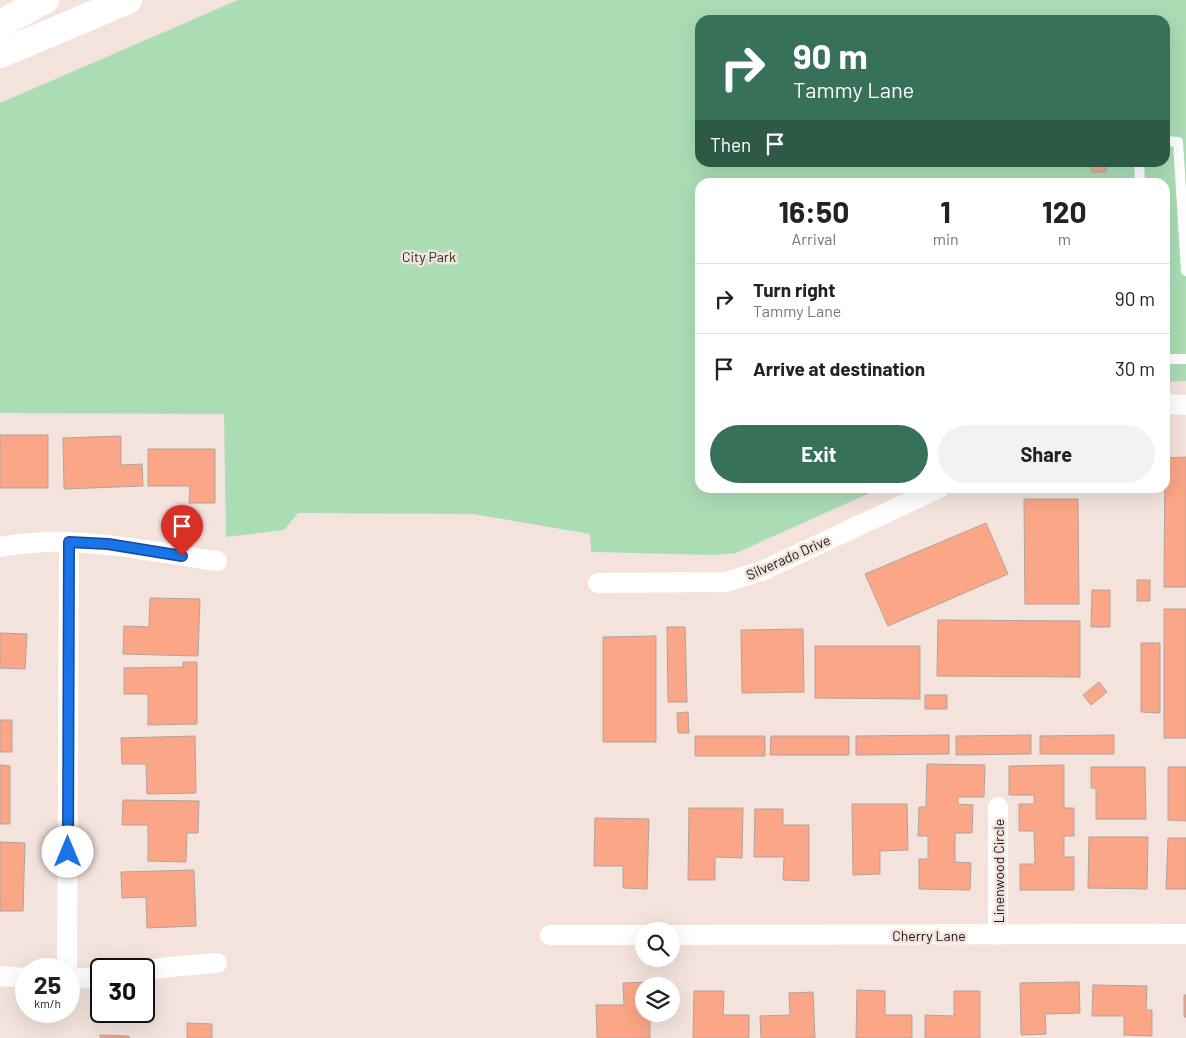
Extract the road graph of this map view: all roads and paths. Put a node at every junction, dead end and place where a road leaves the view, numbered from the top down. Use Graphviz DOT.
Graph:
graph roads {
  1 [pos="45,0"];
  2 [pos="128,0"];
  3 [pos="0,24"];
  4 [pos="0,54"];
  5 [pos="1170,141"];
  6 [pos="1186,271"];
  7 [pos="1186,358"];
  8 [pos="1170,359"];
  9 [pos="1170,404"];
  10 [pos="1186,405"];
  11 [pos="928,493"];
  12 [pos="69,542"];
  13 [pos="0,547"];
  14 [pos="217,562"];
  15 [pos="598,583"];
  16 [pos="998,806"];
  17 [pos="1186,934"];
  18 [pos="550,935"];
  19 [pos="635,935"];
  20 [pos="680,935"];
  21 [pos="998,935"];
  22 [pos="67,958"];
  23 [pos="217,963"];
  24 [pos="155,969"];
  25 [pos="0,976"];
  26 [pos="15,977"];
  1 -- 3 [label="highway"];
  2 -- 4 [label="highway"];
  5 -- 6 [label="lane"];
  7 -- 8 [label="lane"];
  9 -- 10 [label="street"];
  11 -- 15 [label="street, Silverado Drive"];
  12 -- 13 [label="street"];
  12 -- 14 [label="street"];
  12 -- 22 [label="street"];
  16 -- 21 [label="street, Linenwood Circle"];
  17 -- 21 [label="street, Cherry Lane"];
  18 -- 19 [label="street"];
  20 -- 21 [label="street, Cherry Lane"];
  23 -- 24 [label="street"];
  25 -- 26 [label="street"];
}
